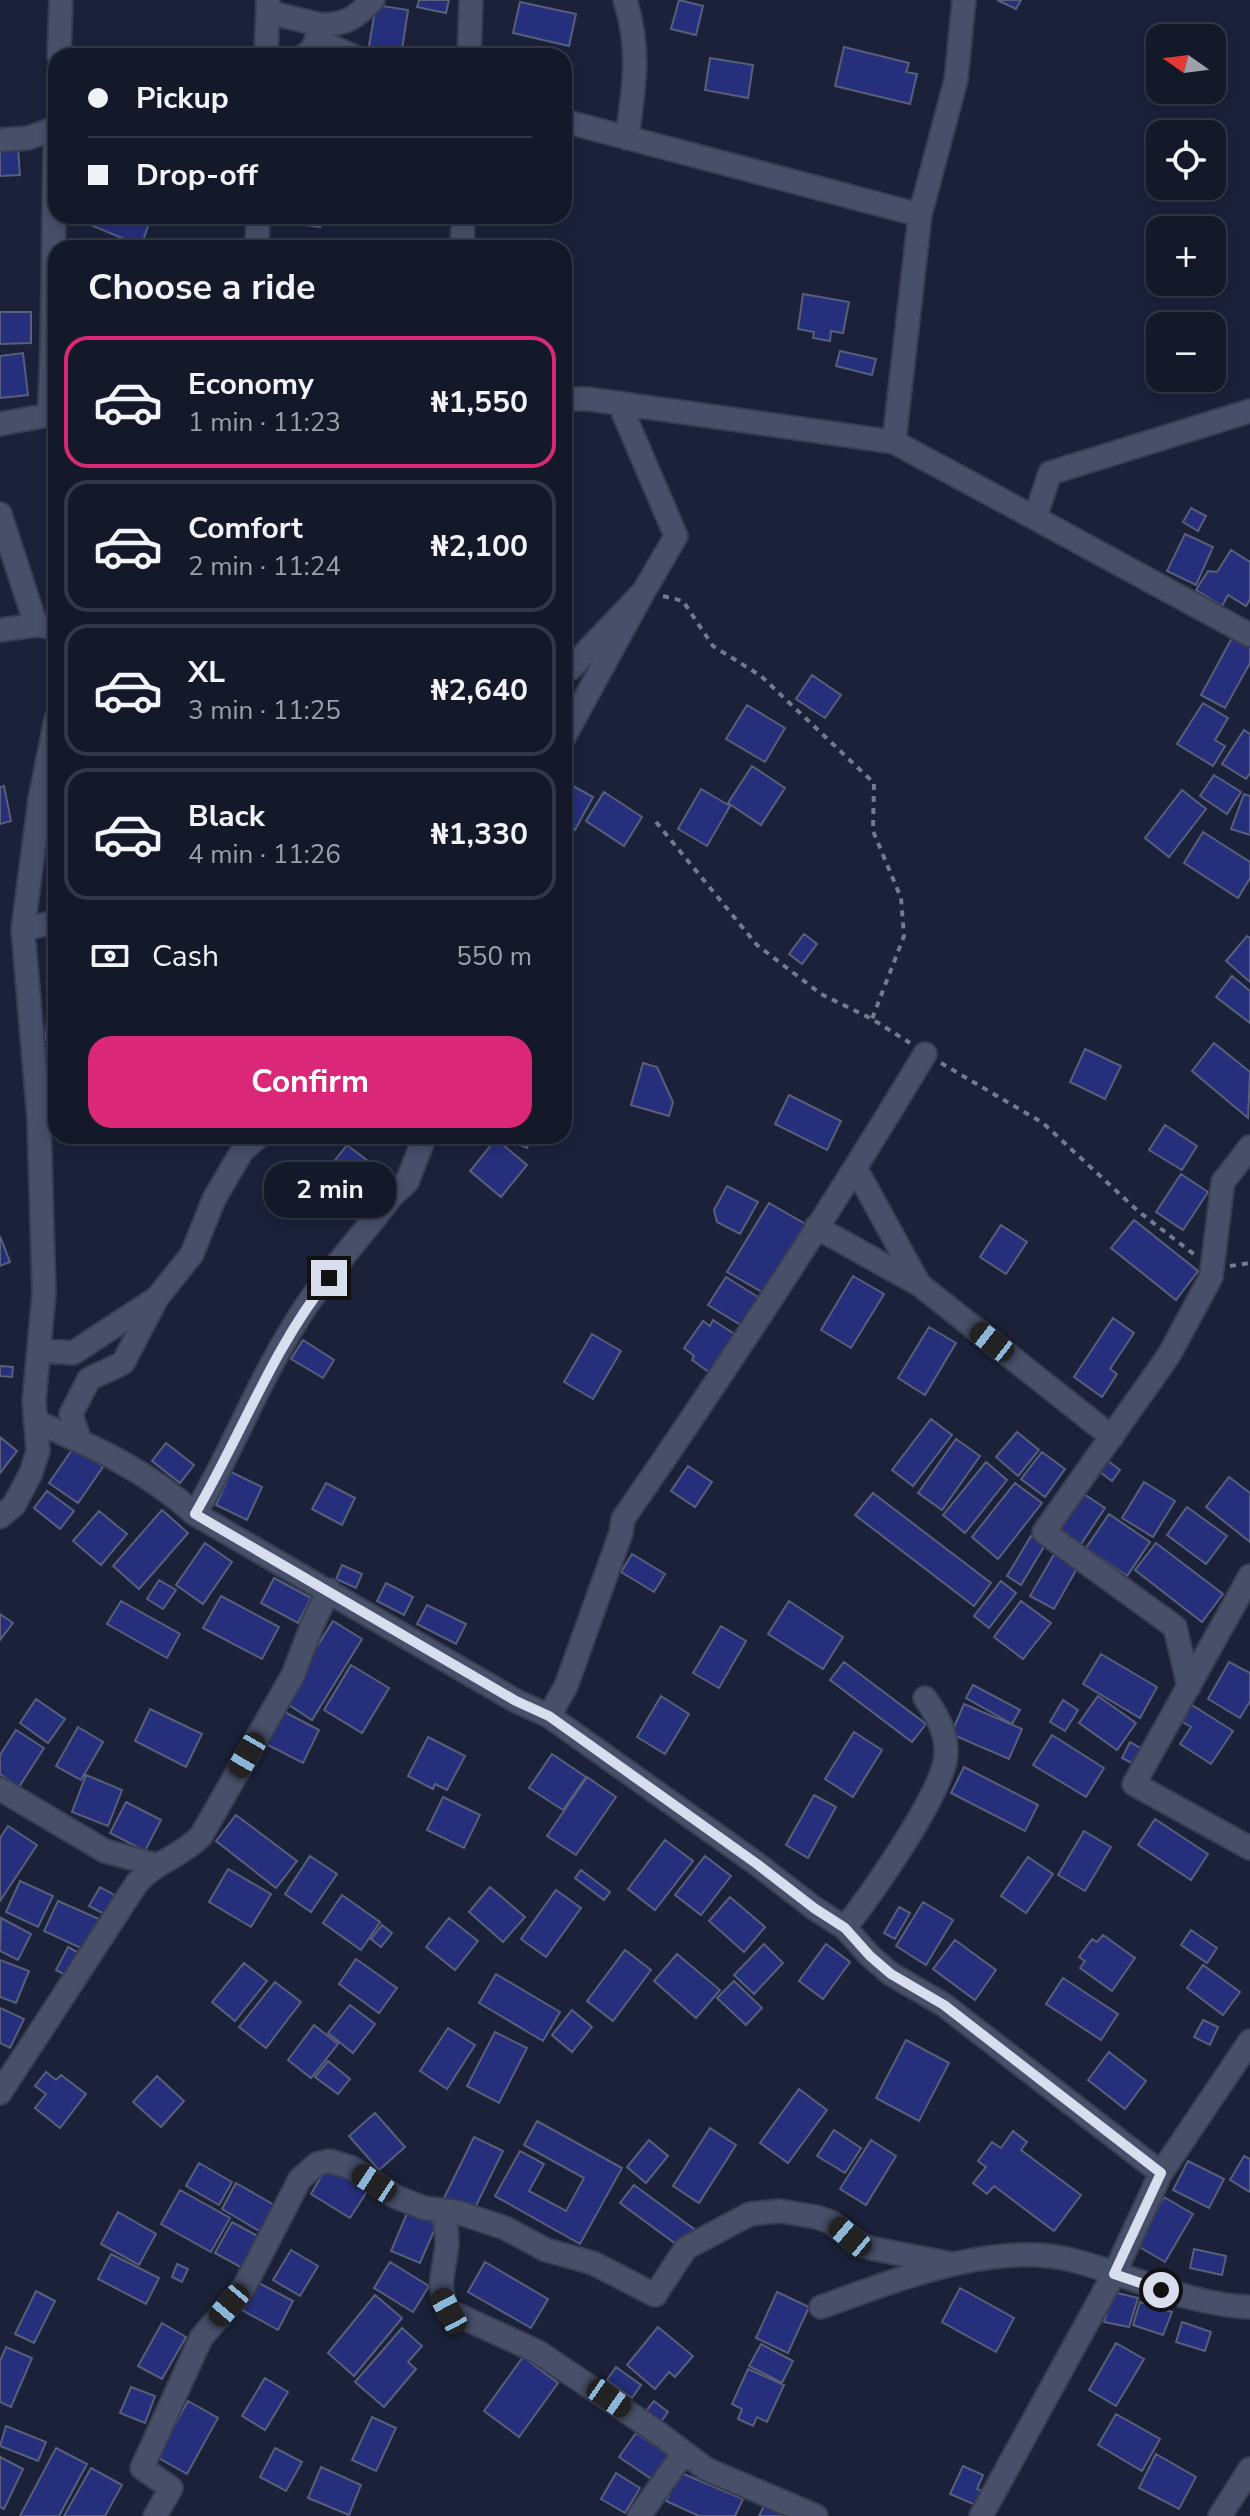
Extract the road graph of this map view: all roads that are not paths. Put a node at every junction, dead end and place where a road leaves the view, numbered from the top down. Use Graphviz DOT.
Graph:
graph roads {
  1 [pos="61,0"];
  2 [pos="373,0"];
  3 [pos="471,0"];
  4 [pos="625,0"];
  5 [pos="964,0"];
  6 [pos="268,6"];
  7 [pos="313,40"];
  8 [pos="59,48"];
  9 [pos="266,48"];
  10 [pos="333,48"];
  11 [pos="469,48"];
  12 [pos="572,123"];
  13 [pos="48,131"];
  14 [pos="627,138"];
  15 [pos="0,140"];
  16 [pos="920,215"];
  17 [pos="572,400"];
  18 [pos="619,403"];
  19 [pos="1250,411"];
  20 [pos="48,417"];
  21 [pos="0,424"];
  22 [pos="894,442"];
  23 [pos="0,514"];
  24 [pos="1035,518"];
  25 [pos="644,591"];
  26 [pos="46,627"];
  27 [pos="0,630"];
  28 [pos="1250,635"];
  29 [pos="572,667"];
  30 [pos="572,722"];
  31 [pos="48,803"];
  32 [pos="48,924"];
  33 [pos="23,929"];
  34 [pos="925,1054"];
  35 [pos="47,1118"];
  36 [pos="250,1144"];
  37 [pos="422,1144"];
  38 [pos="1250,1147"];
  39 [pos="856,1169"];
  40 [pos="816,1227"];
  41 [pos="920,1285"];
  42 [pos="157,1298"];
  43 [pos="39,1350"];
  44 [pos="35,1421"];
  45 [pos="1112,1437"];
  46 [pos="80,1441"];
  47 [pos="195,1514"];
  48 [pos="0,1517"];
  49 [pos="1250,1576"];
  50 [pos="329,1590"];
  51 [pos="1189,1687"];
  52 [pos="925,1698"];
  53 [pos="549,1716"];
  54 [pos="0,1789"];
  55 [pos="1250,1848"];
  56 [pos="156,1865"];
  57 [pos="845,1928"];
  58 [pos="1250,2041"];
  59 [pos="0,2093"];
  60 [pos="1161,2173"];
  61 [pos="444,2211"];
  62 [pos="952,2264"];
  63 [pos="1114,2274"];
  64 [pos="821,2307"];
  65 [pos="1250,2307"];
  66 [pos="683,2454"];
  67 [pos="1250,2469"];
  68 [pos="155,2516"];
  69 [pos="639,2516"];
  70 [pos="816,2516"];
  71 [pos="981,2516"];
  72 [pos="1220,2516"];
  1 -- 8 [label="street"];
  2 -- 7 [label="street"];
  3 -- 11 [label="street"];
  4 -- 14 [label="street"];
  5 -- 16 [label="street"];
  6 -- 7 [label="street"];
  6 -- 9 [label="street"];
  7 -- 10 [label="street"];
  12 -- 14 [label="street"];
  13 -- 15 [label="street"];
  14 -- 16 [label="street"];
  16 -- 22 [label="street"];
  17 -- 18 [label="street"];
  18 -- 22 [label="street"];
  18 -- 25 [label="street"];
  19 -- 24 [label="street"];
  20 -- 21 [label="street"];
  22 -- 24 [label="street"];
  23 -- 26 [label="street"];
  24 -- 28 [label="street"];
  25 -- 29 [label="street"];
  25 -- 30 [label="street"];
  26 -- 27 [label="street"];
  31 -- 33 [label="street"];
  32 -- 33 [label="street"];
  33 -- 35 [label="street"];
  34 -- 39 [label="street"];
  35 -- 43 [label="street"];
  36 -- 42 [label="street"];
  37 -- 47 [label="street"];
  38 -- 45 [label="street"];
  39 -- 40 [label="street"];
  39 -- 41 [label="street"];
  40 -- 41 [label="street"];
  40 -- 53 [label="street"];
  41 -- 45 [label="street"];
  42 -- 43 [label="street"];
  42 -- 46 [label="street"];
  43 -- 44 [label="street"];
  44 -- 46 [label="street"];
  44 -- 48 [label="street"];
  45 -- 51 [label="street"];
  46 -- 47 [label="street"];
  47 -- 50 [label="street"];
  49 -- 51 [label="street"];
  50 -- 53 [label="street"];
  50 -- 56 [label="street"];
  51 -- 55 [label="street"];
  52 -- 57 [label="street"];
  53 -- 57 [label="street"];
  54 -- 56 [label="street"];
  56 -- 59 [label="street"];
  57 -- 60 [label="street"];
  58 -- 60 [label="street"];
  60 -- 63 [label="street"];
  61 -- 62 [label="street"];
  61 -- 66 [label="street"];
  61 -- 68 [label="street"];
  62 -- 63 [label="street"];
  62 -- 64 [label="street"];
  63 -- 65 [label="street"];
  63 -- 71 [label="street"];
  66 -- 69 [label="street"];
  66 -- 70 [label="street"];
  67 -- 72 [label="street"];
}
